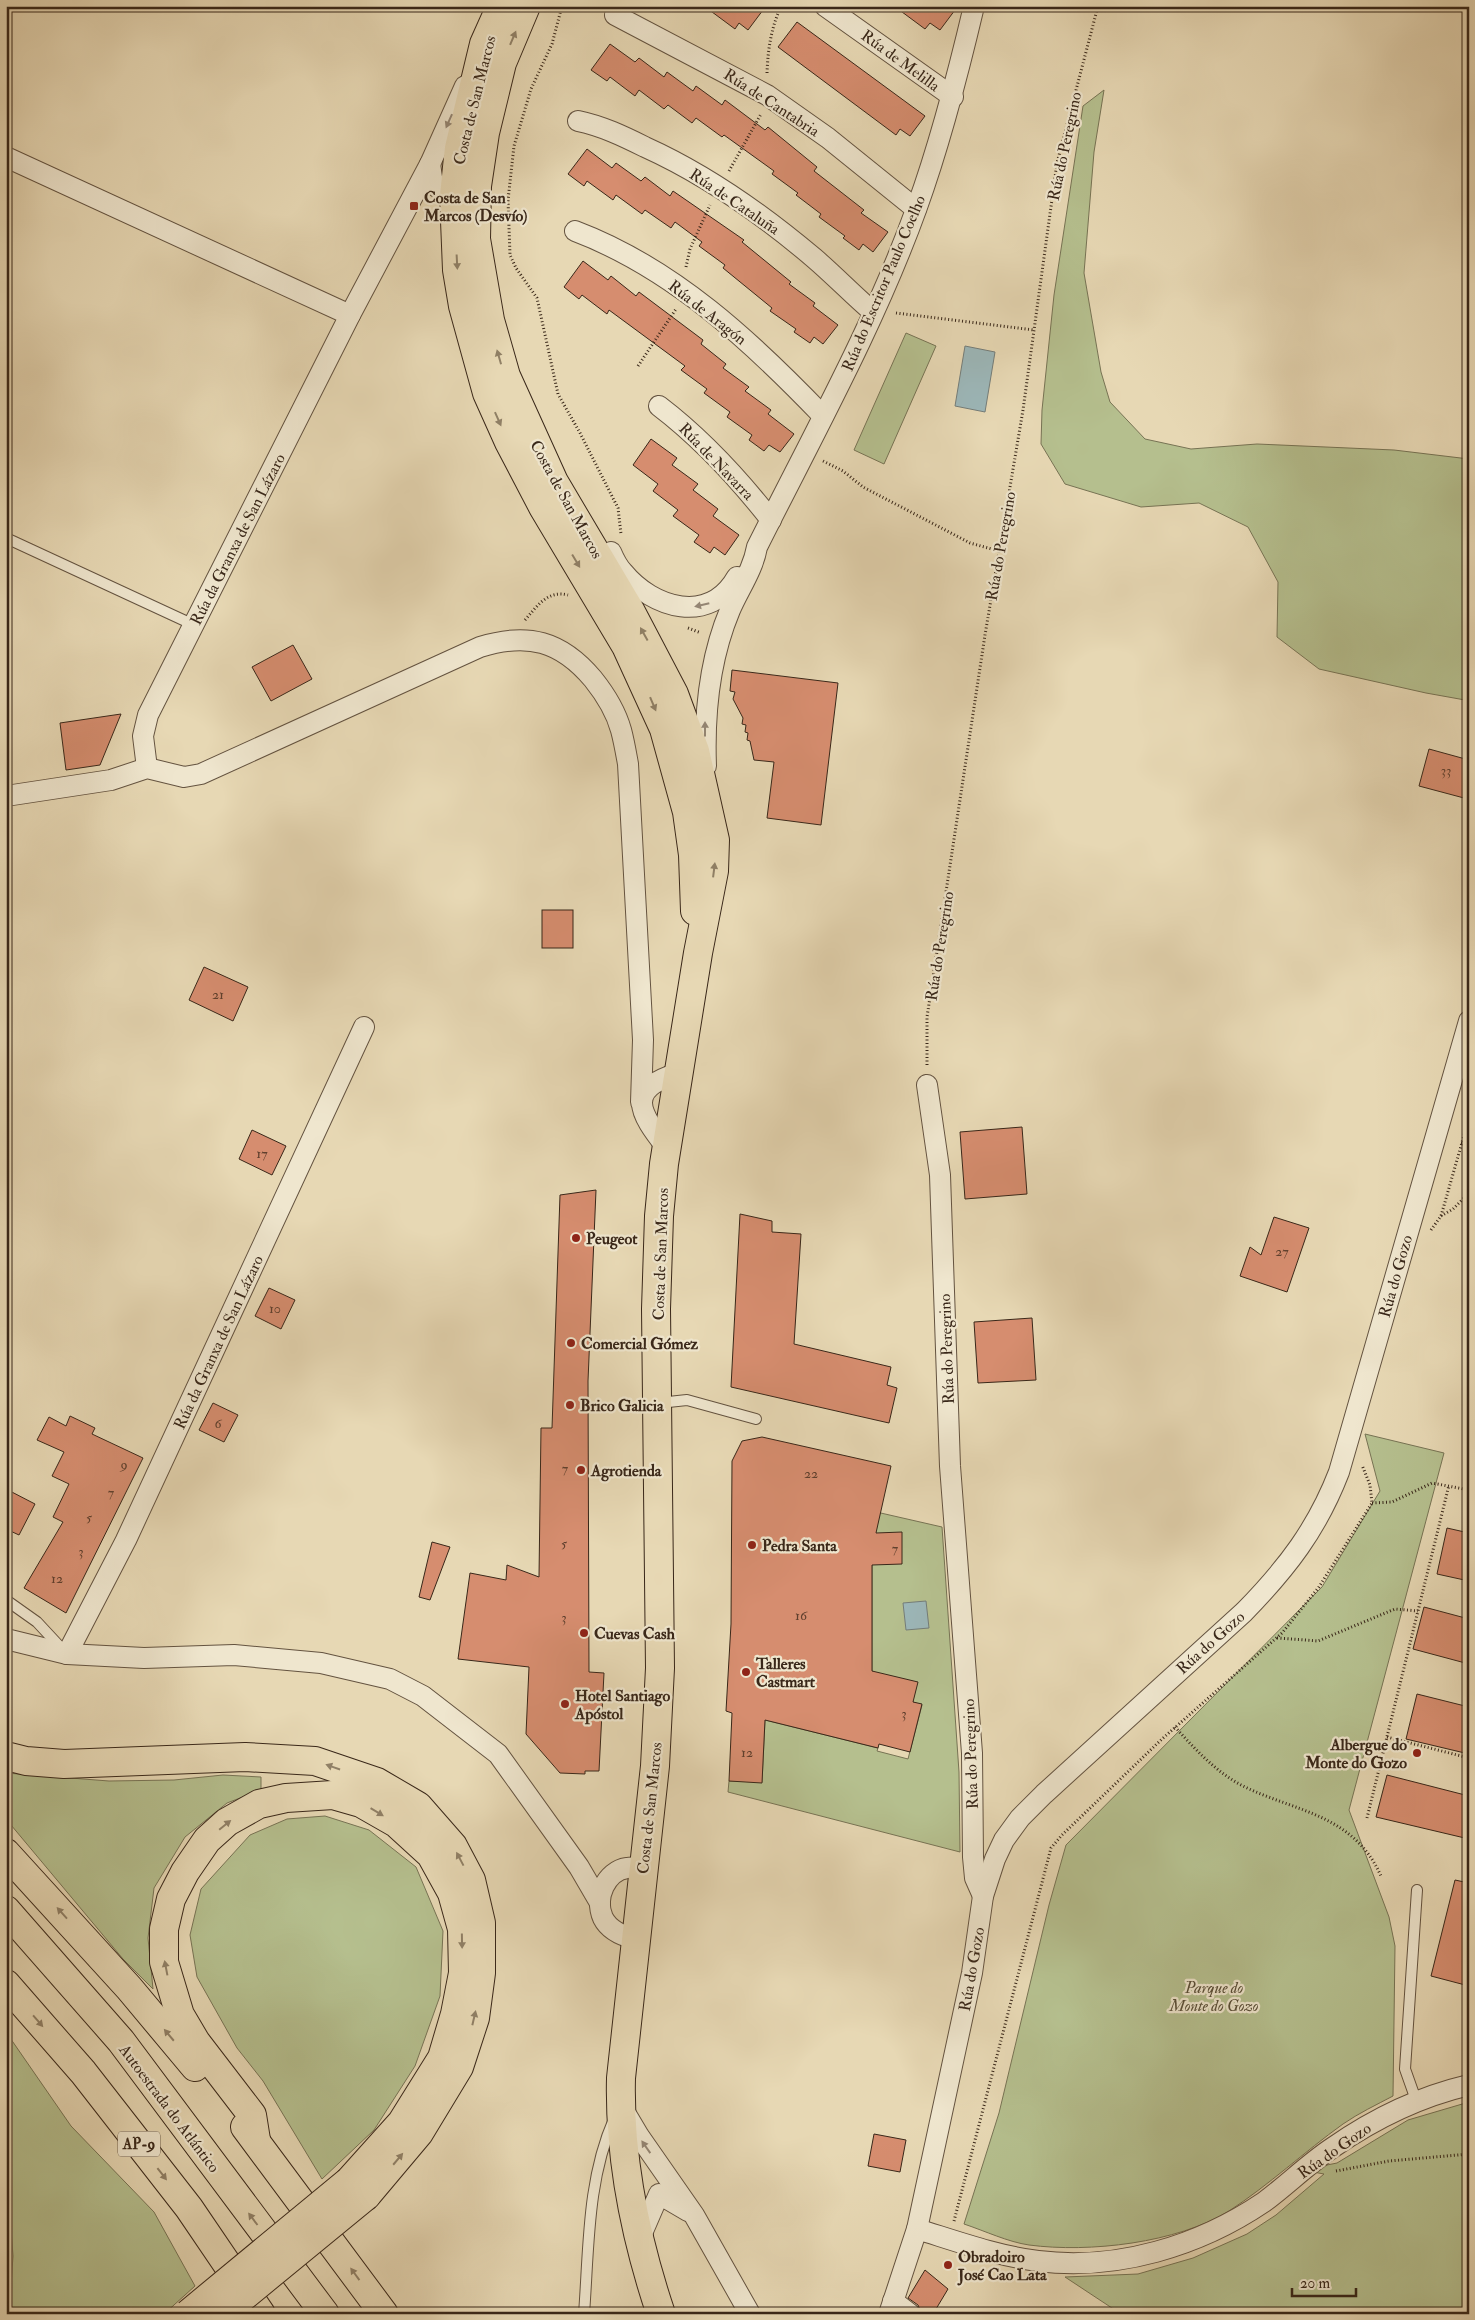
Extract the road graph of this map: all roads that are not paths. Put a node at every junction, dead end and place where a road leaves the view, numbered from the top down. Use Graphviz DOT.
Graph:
graph roads {
  1 [pos="501,6"];
  2 [pos="526,6"];
  3 [pos="825,6"];
  4 [pos="974,6"];
  5 [pos="615,15"];
  6 [pos="493,54"];
  7 [pos="953,97"];
  8 [pos="578,121"];
  9 [pos="6,157"];
  10 [pos="430,164"];
  11 [pos="456,175"];
  12 [pos="409,202"];
  13 [pos="916,209"];
  14 [pos="575,231"];
  15 [pos="476,239"];
  16 [pos="873,312"];
  17 [pos="350,315"];
  18 [pos="659,406"];
  19 [pos="823,416"];
  20 [pos="554,482"];
  21 [pos="771,520"];
  22 [pos="6,538"];
  23 [pos="757,546"];
  24 [pos="194,625"];
  25 [pos="148,768"];
  26 [pos="706,795"];
  27 [pos="6,796"];
  28 [pos="698,953"];
  29 [pos="1469,1021"];
  30 [pos="364,1028"];
  31 [pos="643,1040"];
  32 [pos="670,1076"];
  33 [pos="927,1085"];
  34 [pos="641,1102"];
  35 [pos="667,1148"];
  36 [pos="658,1403"];
  37 [pos="756,1419"];
  38 [pos="6,1600"];
  39 [pos="6,1639"];
  40 [pos="67,1654"];
  41 [pos="6,1756"];
  42 [pos="6,1853"];
  43 [pos="579,1867"];
  44 [pos="643,1868"];
  45 [pos="611,1875"];
  46 [pos="1417,1890"];
  47 [pos="983,1896"];
  48 [pos="600,1903"];
  49 [pos="6,1910"];
  50 [pos="635,1939"];
  51 [pos="6,1984"];
  52 [pos="1469,2085"];
  53 [pos="1416,2100"];
  54 [pos="620,2104"];
  55 [pos="256,2140"];
  56 [pos="663,2171"];
  57 [pos="626,2177"];
  58 [pos="358,2188"];
  59 [pos="659,2194"];
  60 [pos="694,2215"];
  61 [pos="917,2229"];
  62 [pos="641,2246"];
  63 [pos="891,2307"];
  64 [pos="188,2314"];
  65 [pos="222,2314"];
  66 [pos="261,2314"];
  67 [pos="324,2314"];
  68 [pos="384,2314"];
  69 [pos="584,2314"];
  70 [pos="661,2314"];
  71 [pos="750,2314"];
  72 [pos="910,2314"];
  1 -- 6 [label="main road, Costa de San Marcos"];
  6 -- 2 [label="main road, Costa de San Marcos, one-way"];
  3 -- 7 [label="street, Rúa de Melilla"];
  4 -- 7 [label="street, Rúa do Escritor Paulo Coelho"];
  5 -- 13 [label="street, Rúa de Cantabria"];
  6 -- 10 [label="street, Rúa da Granxa de San Lázaro, one-way"];
  6 -- 11 [label="main road, Costa de San Marcos"];
  6 -- 15 [label="main road, Costa de San Marcos"];
  7 -- 13 [label="street, Rúa do Escritor Paulo Coelho"];
  8 -- 16 [label="street, Rúa de Cataluña"];
  9 -- 17 [label="street"];
  10 -- 11 [label="street"];
  10 -- 11 [label="street, Rúa da Granxa de San Lázaro"];
  10 -- 12 [label="street, Rúa da Granxa de San Lázaro"];
  11 -- 12 [label="street, Rúa da Granxa de San Lázaro"];
  11 -- 15 [label="main road"];
  11 -- 28 [label="main road, Costa de San Marcos, one-way"];
  12 -- 17 [label="street, Rúa da Granxa de San Lázaro"];
  13 -- 16 [label="street, Rúa do Escritor Paulo Coelho"];
  14 -- 19 [label="street, Rúa de Aragón"];
  20 -- 15 [label="main road, Costa de San Marcos, one-way"];
  16 -- 19 [label="street, Rúa do Escritor Paulo Coelho"];
  17 -- 24 [label="street, Rúa da Granxa de San Lázaro"];
  18 -- 21 [label="street, Rúa de Navarra"];
  19 -- 21 [label="street, Rúa do Escritor Paulo Coelho"];
  23 -- 20 [label="street, Rúa do Escritor Paulo Coelho, one-way"];
  26 -- 20 [label="main road, Costa de San Marcos, one-way"];
  21 -- 23 [label="street, Rúa do Escritor Paulo Coelho"];
  22 -- 24 [label="lane"];
  26 -- 23 [label="street, Rúa do Escritor Paulo Coelho, one-way"];
  24 -- 25 [label="street, Rúa da Granxa de San Lázaro"];
  25 -- 27 [label="street"];
  25 -- 31 [label="street"];
  28 -- 26 [label="main road, Costa de San Marcos, one-way"];
  28 -- 32 [label="main road, Costa de San Marcos"];
  29 -- 47 [label="street, Rúa do Gozo"];
  30 -- 40 [label="street, Rúa da Granxa de San Lázaro"];
  31 -- 32 [label="street"];
  31 -- 34 [label="street"];
  32 -- 34 [label="street"];
  32 -- 35 [label="main road, Costa de San Marcos"];
  33 -- 47 [label="street, Rúa do Peregrino"];
  34 -- 35 [label="street"];
  35 -- 36 [label="main road, Costa de San Marcos"];
  36 -- 37 [label="lane"];
  36 -- 44 [label="main road, Costa de San Marcos"];
  38 -- 40 [label="lane"];
  39 -- 40 [label="street"];
  40 -- 43 [label="street"];
  58 -- 41 [label="main road, one-way"];
  55 -- 42 [label="main road, one-way"];
  43 -- 45 [label="street"];
  43 -- 48 [label="street"];
  44 -- 45 [label="street"];
  44 -- 50 [label="main road, Costa de San Marcos"];
  45 -- 48 [label="street"];
  46 -- 53 [label="lane"];
  47 -- 61 [label="street, Rúa do Gozo"];
  48 -- 50 [label="street"];
  67 -- 49 [label="main road, Autoestrada do Atlántico / AP-9, one-way"];
  50 -- 54 [label="main road, Costa de San Marcos"];
  51 -- 66 [label="main road, AP-9, one-way"];
  52 -- 53 [label="street, Rúa do Gozo"];
  53 -- 61 [label="street, Rúa do Gozo"];
  56 -- 54 [label="street, one-way"];
  54 -- 57 [label="main road, Costa de San Marcos"];
  54 -- 69 [label="lane"];
  55 -- 58 [label="main road, one-way"];
  68 -- 55 [label="main road, one-way"];
  56 -- 57 [label="street"];
  56 -- 59 [label="street"];
  56 -- 60 [label="street"];
  57 -- 59 [label="street"];
  57 -- 62 [label="main road, Costa de San Marcos"];
  58 -- 64 [label="main road, bridge"];
  58 -- 65 [label="main road, bridge"];
  59 -- 60 [label="street"];
  59 -- 62 [label="street"];
  60 -- 71 [label="street"];
  61 -- 63 [label="street, Rúa do Gozo"];
  62 -- 70 [label="main road, Costa de San Marcos"];
  63 -- 72 [label="street, Rúa do Gozo"];
}
